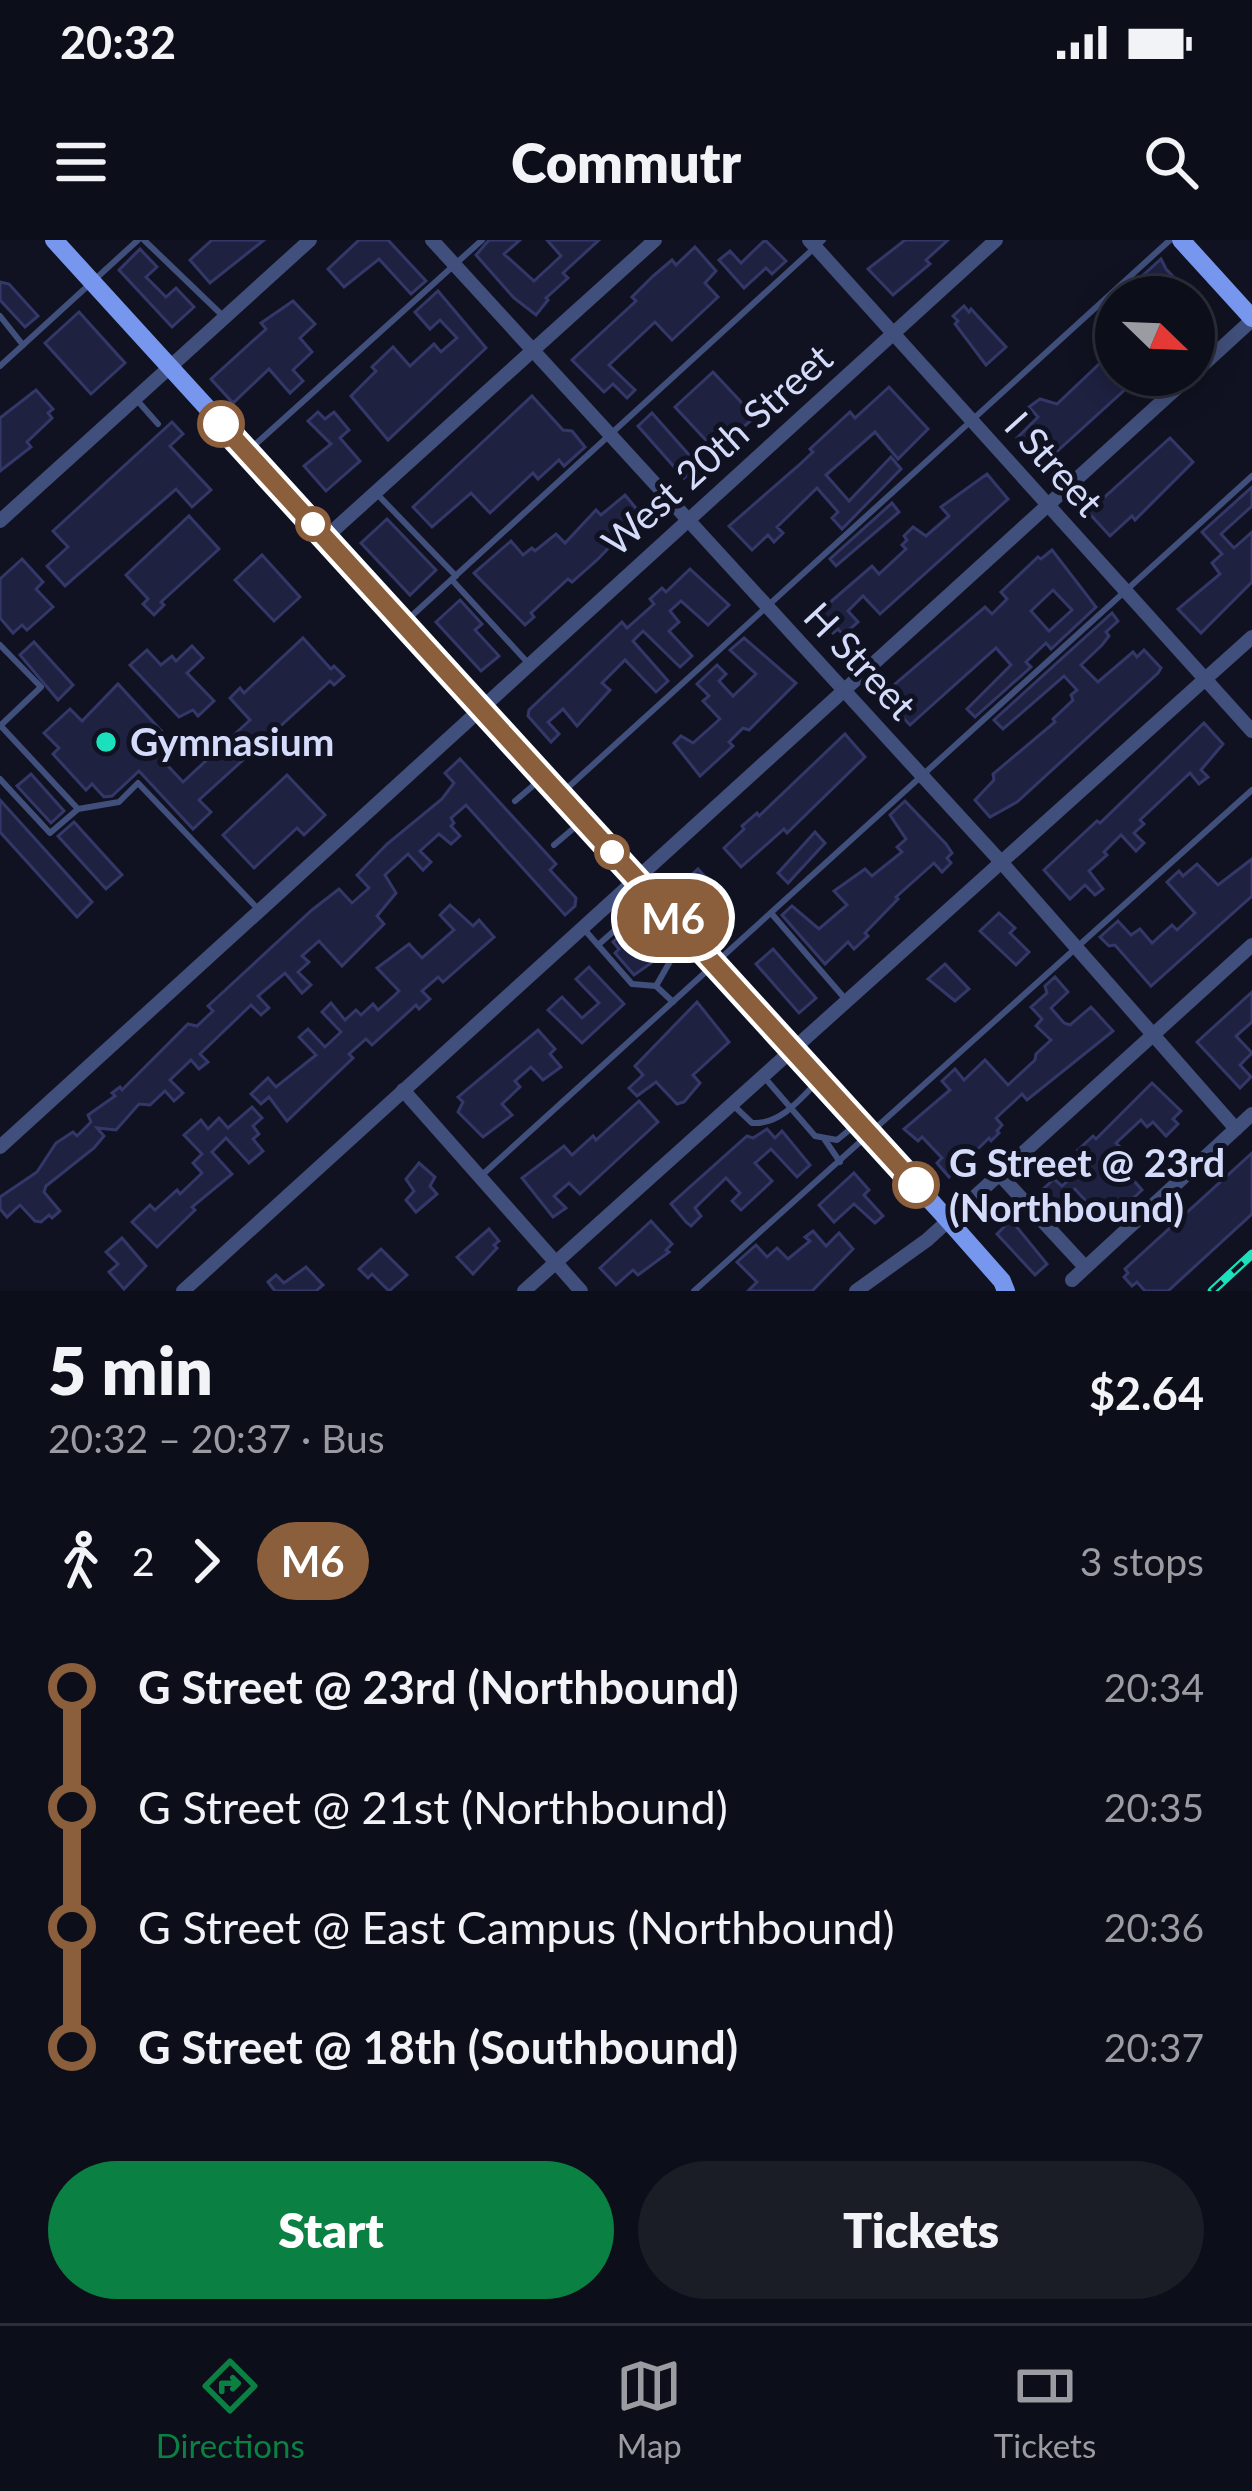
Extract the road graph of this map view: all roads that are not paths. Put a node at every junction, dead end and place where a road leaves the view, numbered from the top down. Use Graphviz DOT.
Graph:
graph roads {
  1 [pos="54,240"];
  2 [pos="141,240"];
  3 [pos="310,240"];
  4 [pos="432,240"];
  5 [pos="482,240"];
  6 [pos="655,240"];
  7 [pos="996,240"];
  8 [pos="1170,240"];
  9 [pos="1181,240"];
  10 [pos="816,242"];
  11 [pos="454,265"];
  12 [pos="92,282"];
  13 [pos="0,316"];
  14 [pos="226,318"];
  15 [pos="1252,319"];
  16 [pos="892,335"];
  17 [pos="23,345"];
  18 [pos="531,351"];
  19 [pos="1215,353"];
  20 [pos="0,366"];
  21 [pos="170,369"];
  22 [pos="1169,396"];
  23 [pos="136,399"];
  24 [pos="968,420"];
  25 [pos="158,424"];
  26 [pos="611,437"];
  27 [pos="247,452"];
  28 [pos="1252,476"];
  29 [pos="376,492"];
  30 [pos="1048,506"];
  31 [pos="0,521"];
  32 [pos="688,522"];
  33 [pos="326,538"];
  34 [pos="454,578"];
  35 [pos="1126,592"];
  36 [pos="764,606"];
  37 [pos="403,623"];
  38 [pos="1252,637"];
  39 [pos="0,645"];
  40 [pos="530,665"];
  41 [pos="1205,681"];
  42 [pos="842,689"];
  43 [pos="482,709"];
  44 [pos="1,724"];
  45 [pos="1252,731"];
  46 [pos="544,777"];
  47 [pos="922,778"];
  48 [pos="0,779"];
  49 [pos="1252,790"];
  50 [pos="560,794"];
  51 [pos="515,801"];
  52 [pos="78,809"];
  53 [pos="584,820"];
  54 [pos="554,845"];
  55 [pos="1003,862"];
  56 [pos="637,879"];
  57 [pos="660,904"];
  58 [pos="260,910"];
  59 [pos="771,913"];
  60 [pos="646,927"];
  61 [pos="584,928"];
  62 [pos="690,937"];
  63 [pos="598,945"];
  64 [pos="1252,945"];
  65 [pos="1076,948"];
  66 [pos="671,953"];
  67 [pos="715,965"];
  68 [pos="656,986"];
  69 [pos="847,1001"];
  70 [pos="674,1002"];
  71 [pos="1154,1034"];
  72 [pos="793,1050"];
  73 [pos="764,1077"];
  74 [pos="819,1079"];
  75 [pos="403,1090"];
  76 [pos="733,1105"];
  77 [pos="792,1108"];
  78 [pos="1252,1114"];
  79 [pos="864,1129"];
  80 [pos="1236,1129"];
  81 [pos="4,1137"];
  82 [pos="825,1140"];
  83 [pos="840,1162"];
  84 [pos="1000,1174"];
  85 [pos="480,1177"];
  86 [pos="949,1221"];
  87 [pos="556,1262"];
  88 [pos="1085,1267"];
  89 [pos="1072,1280"];
  90 [pos="1004,1286"];
  91 [pos="183,1291"];
  92 [pos="524,1291"];
  93 [pos="581,1291"];
  94 [pos="694,1291"];
  95 [pos="856,1291"];
  96 [pos="1023,1291"];
  1 -- 12 [label="main road"];
  2 -- 12 [label="lane"];
  2 -- 14 [label="lane"];
  3 -- 14 [label="street"];
  4 -- 11 [label="street, H Street"];
  5 -- 11 [label="lane"];
  6 -- 18 [label="street"];
  7 -- 16 [label="street, West 20th Street"];
  8 -- 24 [label="lane"];
  9 -- 15 [label="main road"];
  10 -- 16 [label="street, I Street"];
  10 -- 26 [label="lane"];
  11 -- 18 [label="street, H Street"];
  11 -- 27 [label="lane"];
  12 -- 17 [label="lane"];
  12 -- 21 [label="main road"];
  13 -- 17 [label="lane"];
  14 -- 21 [label="street"];
  15 -- 19 [label="street"];
  16 -- 24 [label="street, I Street"];
  16 -- 32 [label="street, West 20th Street"];
  17 -- 20 [label="lane"];
  18 -- 26 [label="street, H Street"];
  18 -- 29 [label="street"];
  21 -- 23 [label="street"];
  21 -- 27 [label="main road"];
  22 -- 30 [label="street"];
  23 -- 25 [label="lane"];
  23 -- 31 [label="street"];
  24 -- 30 [label="street, I Street"];
  24 -- 36 [label="lane"];
  26 -- 32 [label="street, H Street"];
  26 -- 34 [label="lane"];
  27 -- 33 [label="main road"];
  28 -- 35 [label="lane"];
  29 -- 33 [label="street"];
  29 -- 34 [label="lane"];
  30 -- 35 [label="street, I Street"];
  30 -- 42 [label="street"];
  32 -- 36 [label="street, H Street"];
  32 -- 40 [label="street, West 20th Street"];
  33 -- 37 [label="main road"];
  34 -- 37 [label="lane"];
  34 -- 40 [label="lane"];
  35 -- 41 [label="street, I Street"];
  35 -- 47 [label="lane"];
  36 -- 42 [label="street, H Street"];
  36 -- 50 [label="lane"];
  37 -- 43 [label="main road"];
  38 -- 41 [label="street"];
  39 -- 44 [label="lane"];
  40 -- 43 [label="street, West 20th Street"];
  41 -- 45 [label="street, I Street"];
  41 -- 55 [label="street"];
  42 -- 47 [label="street, H Street"];
  42 -- 56 [label="street"];
  43 -- 46 [label="main road"];
  43 -- 58 [label="street, West 20th Street"];
  44 -- 52 [label="lane"];
  46 -- 50 [label="main road"];
  46 -- 51 [label="lane"];
  47 -- 55 [label="street, H Street"];
  47 -- 59 [label="lane"];
  48 -- 52 [label="lane"];
  49 -- 65 [label="lane"];
  50 -- 53 [label="main road"];
  52 -- 58 [label="lane"];
  53 -- 54 [label="lane"];
  53 -- 56 [label="main road"];
  55 -- 65 [label="street, H Street"];
  55 -- 69 [label="street"];
  56 -- 57 [label="main road"];
  56 -- 61 [label="street"];
  57 -- 60 [label="lane"];
  57 -- 62 [label="main road"];
  58 -- 81 [label="street, West 20th Street"];
  59 -- 67 [label="lane"];
  59 -- 69 [label="lane"];
  60 -- 63 [label="lane"];
  60 -- 66 [label="lane"];
  61 -- 63 [label="lane"];
  61 -- 75 [label="street"];
  62 -- 66 [label="lane"];
  62 -- 67 [label="main road"];
  63 -- 68 [label="lane"];
  64 -- 71 [label="street"];
  65 -- 71 [label="street, H Street"];
  65 -- 79 [label="lane"];
  66 -- 68 [label="lane"];
  67 -- 70 [label="lane"];
  67 -- 72 [label="main road"];
  68 -- 70 [label="lane"];
  69 -- 72 [label="street"];
  70 -- 85 [label="lane"];
  71 -- 80 [label="street, H Street"];
  71 -- 84 [label="street"];
  72 -- 73 [label="street"];
  72 -- 74 [label="main road"];
  73 -- 76 [label="street"];
  73 -- 77 [label="lane"];
  74 -- 77 [label="lane"];
  74 -- 79 [label="main road"];
  75 -- 85 [label="street"];
  75 -- 91 [label="street"];
  76 -- 77 [label="lane"];
  76 -- 87 [label="street"];
  77 -- 82 [label="lane"];
  78 -- 80 [label="street"];
  79 -- 82 [label="lane"];
  79 -- 83 [label="lane"];
  79 -- 86 [label="main road"];
  80 -- 88 [label="street"];
  82 -- 83 [label="lane"];
  83 -- 94 [label="lane"];
  84 -- 86 [label="street"];
  84 -- 88 [label="street"];
  85 -- 87 [label="street"];
  86 -- 90 [label="main road"];
  86 -- 95 [label="street"];
  87 -- 92 [label="street"];
  87 -- 93 [label="street"];
  88 -- 89 [label="street"];
  90 -- 96 [label="main road"];
}
